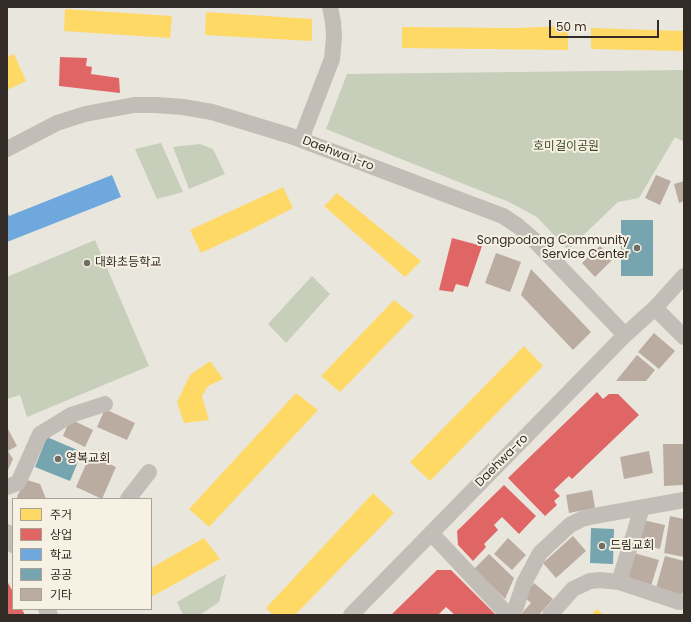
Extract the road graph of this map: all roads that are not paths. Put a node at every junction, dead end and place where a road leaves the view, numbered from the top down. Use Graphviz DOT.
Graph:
graph roads {
  1 [pos="330,7"];
  2 [pos="300,139"];
  3 [pos="7,149"];
  4 [pos="684,276"];
  5 [pos="655,308"];
  6 [pos="625,335"];
  7 [pos="684,337"];
  8 [pos="105,404"];
  9 [pos="149,472"];
  10 [pos="7,487"];
  11 [pos="129,498"];
  12 [pos="684,500"];
  13 [pos="642,508"];
  14 [pos="7,532"];
  15 [pos="431,532"];
  16 [pos="12,543"];
  17 [pos="619,582"];
  18 [pos="679,602"];
  19 [pos="351,615"];
  20 [pos="509,615"];
  21 [pos="550,615"];
  1 -- 2 [label="street"];
  2 -- 3 [label="street, Daehwa 1-ro"];
  2 -- 6 [label="street, Daehwa 1-ro"];
  4 -- 5 [label="street, Daehwa-ro"];
  5 -- 6 [label="street, Daehwa-ro"];
  5 -- 7 [label="street"];
  6 -- 15 [label="street, Daehwa-ro"];
  8 -- 10 [label="street"];
  9 -- 11 [label="street"];
  12 -- 13 [label="street"];
  13 -- 17 [label="street"];
  13 -- 20 [label="street"];
  14 -- 16 [label="street"];
  15 -- 19 [label="street, Daehwa-ro"];
  15 -- 20 [label="street"];
  17 -- 18 [label="street"];
  17 -- 21 [label="street"];
}
